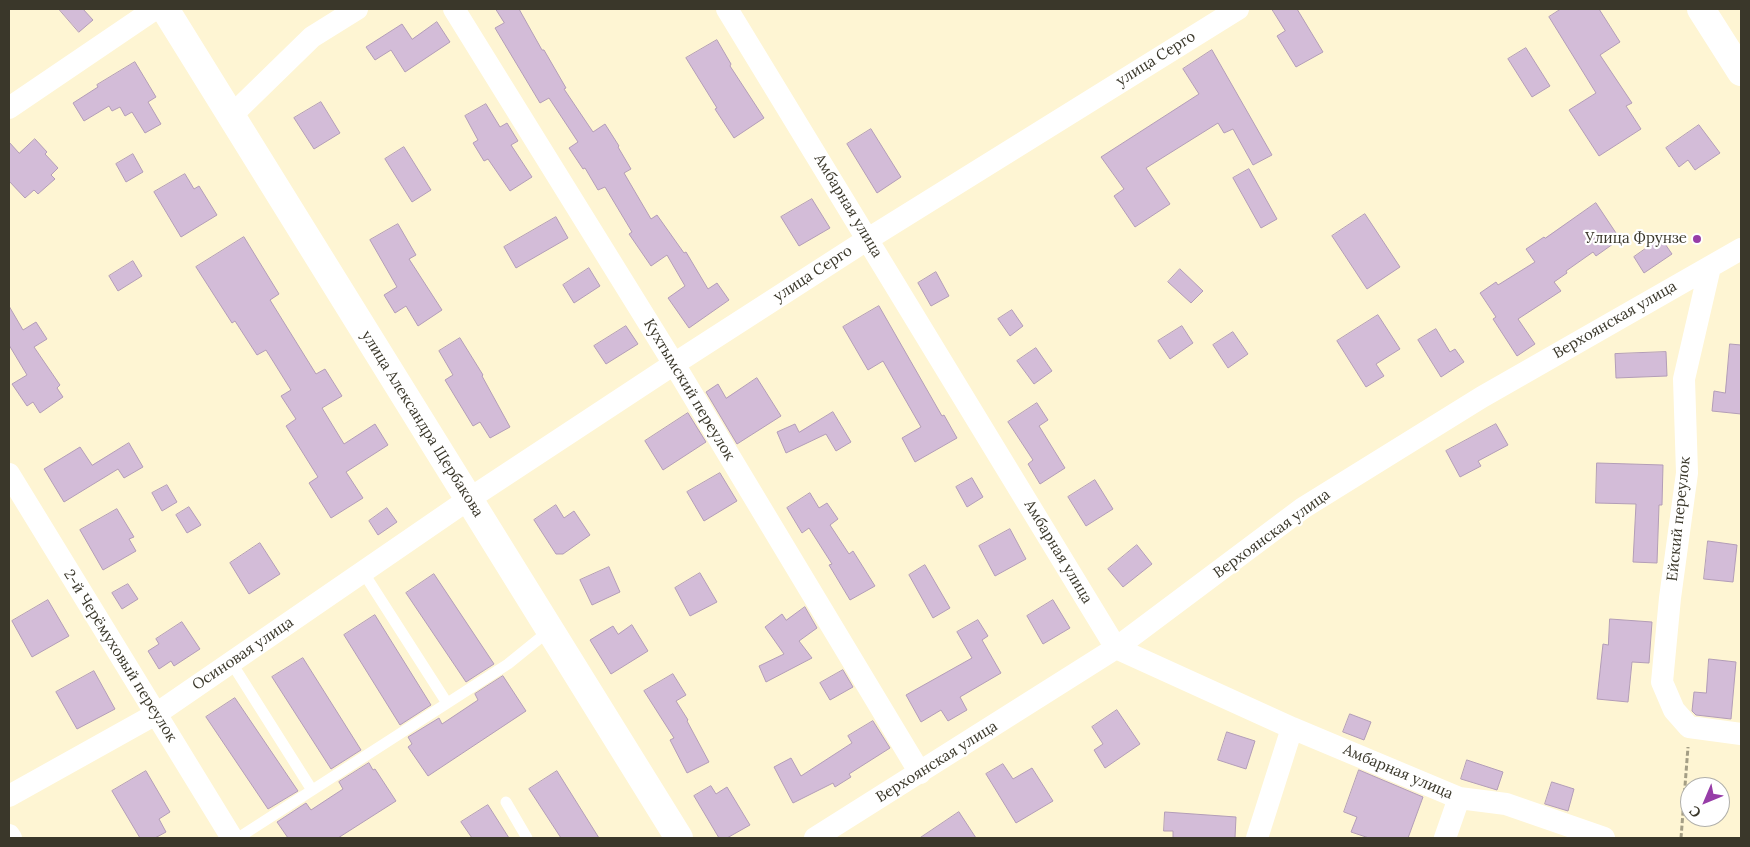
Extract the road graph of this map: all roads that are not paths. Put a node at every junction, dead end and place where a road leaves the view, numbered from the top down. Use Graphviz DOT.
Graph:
graph roads {
  1 [pos="155,9"];
  2 [pos="165,9"];
  3 [pos="357,9"];
  4 [pos="454,9"];
  5 [pos="727,9"];
  6 [pos="1238,9"];
  7 [pos="1701,9"];
  8 [pos="1741,72"];
  9 [pos="9,108"];
  10 [pos="231,116"];
  11 [pos="868,239"];
  12 [pos="1741,249"];
  13 [pos="1710,266"];
  14 [pos="674,364"];
  15 [pos="9,474"];
  16 [pos="469,499"];
  17 [pos="363,572"];
  18 [pos="550,630"];
  19 [pos="1116,648"];
  20 [pos="231,662"];
  21 [pos="447,703"];
  22 [pos="156,714"];
  23 [pos="1292,728"];
  24 [pos="1741,734"];
  25 [pos="920,773"];
  26 [pos="312,790"];
  27 [pos="9,796"];
  28 [pos="1459,798"];
  29 [pos="506,802"];
  30 [pos="9,835"];
  31 [pos="11,838"];
  32 [pos="232,838"];
  33 [pos="238,838"];
  34 [pos="527,838"];
  35 [pos="679,838"];
  36 [pos="814,838"];
  37 [pos="1257,838"];
  38 [pos="1445,838"];
  39 [pos="1604,838"];
  1 -- 9 [label="street"];
  2 -- 10 [label="street, улица Александра Щербакова"];
  3 -- 10 [label="street"];
  4 -- 14 [label="street, Кухтымский переулок"];
  5 -- 11 [label="street, Амбарная улица"];
  6 -- 11 [label="street, улица Серго"];
  7 -- 8 [label="street"];
  10 -- 16 [label="street, улица Александра Щербакова"];
  11 -- 14 [label="street, улица Серго"];
  11 -- 19 [label="street, Амбарная улица"];
  12 -- 13 [label="street, Верхоянская улица"];
  13 -- 19 [label="street, Верхоянская улица"];
  13 -- 24 [label="street, Ейский переулок"];
  14 -- 16 [label="street, улица Серго"];
  14 -- 25 [label="street, Кухтымский переулок"];
  15 -- 22 [label="street, 2-й Черёмуховый переулок"];
  16 -- 17 [label="street, Осиновая улица"];
  16 -- 18 [label="street, улица Александра Щербакова"];
  17 -- 20 [label="street, Осиновая улица"];
  17 -- 21 [label="lane"];
  18 -- 21 [label="lane"];
  18 -- 35 [label="street, улица Александра Щербакова"];
  19 -- 23 [label="street, Амбарная улица"];
  19 -- 25 [label="street, Верхоянская улица"];
  20 -- 22 [label="street, Осиновая улица"];
  20 -- 26 [label="lane"];
  21 -- 26 [label="lane"];
  22 -- 27 [label="street, Осиновая улица"];
  22 -- 32 [label="street, 2-й Черёмуховый переулок"];
  23 -- 28 [label="street, Амбарная улица"];
  23 -- 37 [label="street"];
  25 -- 36 [label="street, Верхоянская улица"];
  26 -- 33 [label="lane"];
  28 -- 38 [label="street"];
  28 -- 39 [label="street, Амбарная улица"];
  29 -- 34 [label="lane"];
  30 -- 31 [label="street"];
}
